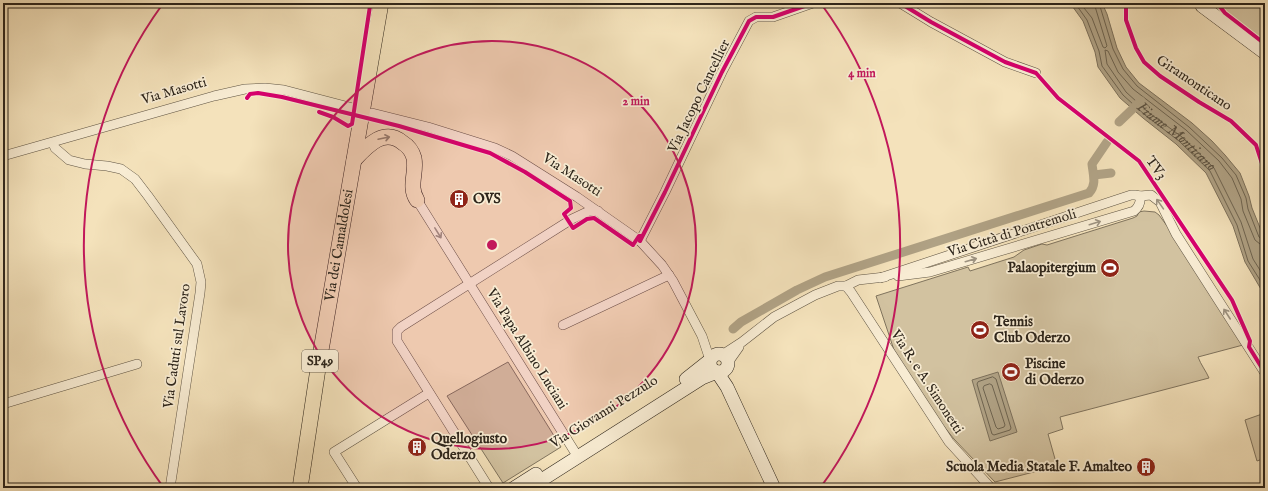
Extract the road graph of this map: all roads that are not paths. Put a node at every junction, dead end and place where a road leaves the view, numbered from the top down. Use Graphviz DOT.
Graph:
graph roads {
  1 [pos="381,3"];
  2 [pos="813,3"];
  3 [pos="900,3"];
  4 [pos="1204,4"];
  5 [pos="1265,53"];
  6 [pos="1036,73"];
  7 [pos="353,108"];
  8 [pos="372,113"];
  9 [pos="53,143"];
  10 [pos="4,156"];
  11 [pos="354,160"];
  12 [pos="1140,196"];
  13 [pos="577,197"];
  14 [pos="417,200"];
  15 [pos="598,212"];
  16 [pos="572,219"];
  17 [pos="1014,232"];
  18 [pos="640,241"];
  19 [pos="1019,250"];
  20 [pos="935,259"];
  21 [pos="933,271"];
  22 [pos="669,275"];
  23 [pos="880,278"];
  24 [pos="469,283"];
  25 [pos="846,286"];
  26 [pos="563,325"];
  27 [pos="720,362"];
  28 [pos="137,364"];
  29 [pos="1265,373"];
  30 [pos="429,393"];
  31 [pos="3,404"];
  32 [pos="576,454"];
  33 [pos="170,488"];
  34 [pos="300,488"];
  35 [pos="357,488"];
  36 [pos="489,488"];
  37 [pos="514,488"];
  38 [pos="529,488"];
  39 [pos="774,488"];
  40 [pos="872,488"];
  41 [pos="877,488"];
  42 [pos="991,488"];
  1 -- 11 [label="main road, Via dei Camaldolesi / SP49"];
  2 -- 18 [label="street, Via Jacopo Cancellier"];
  3 -- 6 [label="street"];
  4 -- 5 [label="street"];
  7 -- 9 [label="street, Via Masotti"];
  8 -- 13 [label="street, Via Masotti"];
  9 -- 10 [label="street, Via Masotti"];
  9 -- 33 [label="street, Via Caduti sul Lavoro"];
  11 -- 14 [label="main road, one-way"];
  11 -- 34 [label="main road, Via dei Camaldolesi / SP49"];
  12 -- 17 [label="street, Via Città di Pontremoli"];
  19 -- 12 [label="street, Via Città di Pontremoli, one-way"];
  29 -- 12 [label="street, Via Città di Pontremoli, one-way"];
  13 -- 15 [label="street, Via Masotti"];
  13 -- 16 [label="street"];
  14 -- 24 [label="street, Via Papa Albino Luciani, one-way"];
  15 -- 16 [label="street"];
  15 -- 18 [label="street, Via Masotti"];
  16 -- 24 [label="street"];
  17 -- 19 [label="street"];
  17 -- 20 [label="street, Via Città di Pontremoli"];
  18 -- 22 [label="street, Via Masotti"];
  21 -- 19 [label="street, Via Città di Pontremoli, one-way"];
  20 -- 21 [label="street"];
  20 -- 23 [label="street, Via Città di Pontremoli"];
  21 -- 23 [label="street, Via Città di Pontremoli"];
  22 -- 26 [label="street"];
  22 -- 27 [label="street, Via Masotti"];
  23 -- 25 [label="street, Via Città di Pontremoli"];
  24 -- 30 [label="street"];
  24 -- 32 [label="street, Via Papa Albino Luciani"];
  25 -- 27 [label="street, Via Città di Pontremoli"];
  25 -- 42 [label="street, Via R. e A. Simonetti"];
  27 -- 32 [label="street, Via Giovanni Pezzulo"];
  27 -- 39 [label="street, Via Masotti"];
  28 -- 31 [label="street"];
  30 -- 35 [label="street"];
  30 -- 36 [label="street"];
  32 -- 37 [label="street, Via Giovanni Pezzulo"];
  32 -- 38 [label="street, Via Giovanni Pezzulo"];
  40 -- 41 [label="street"];
}
